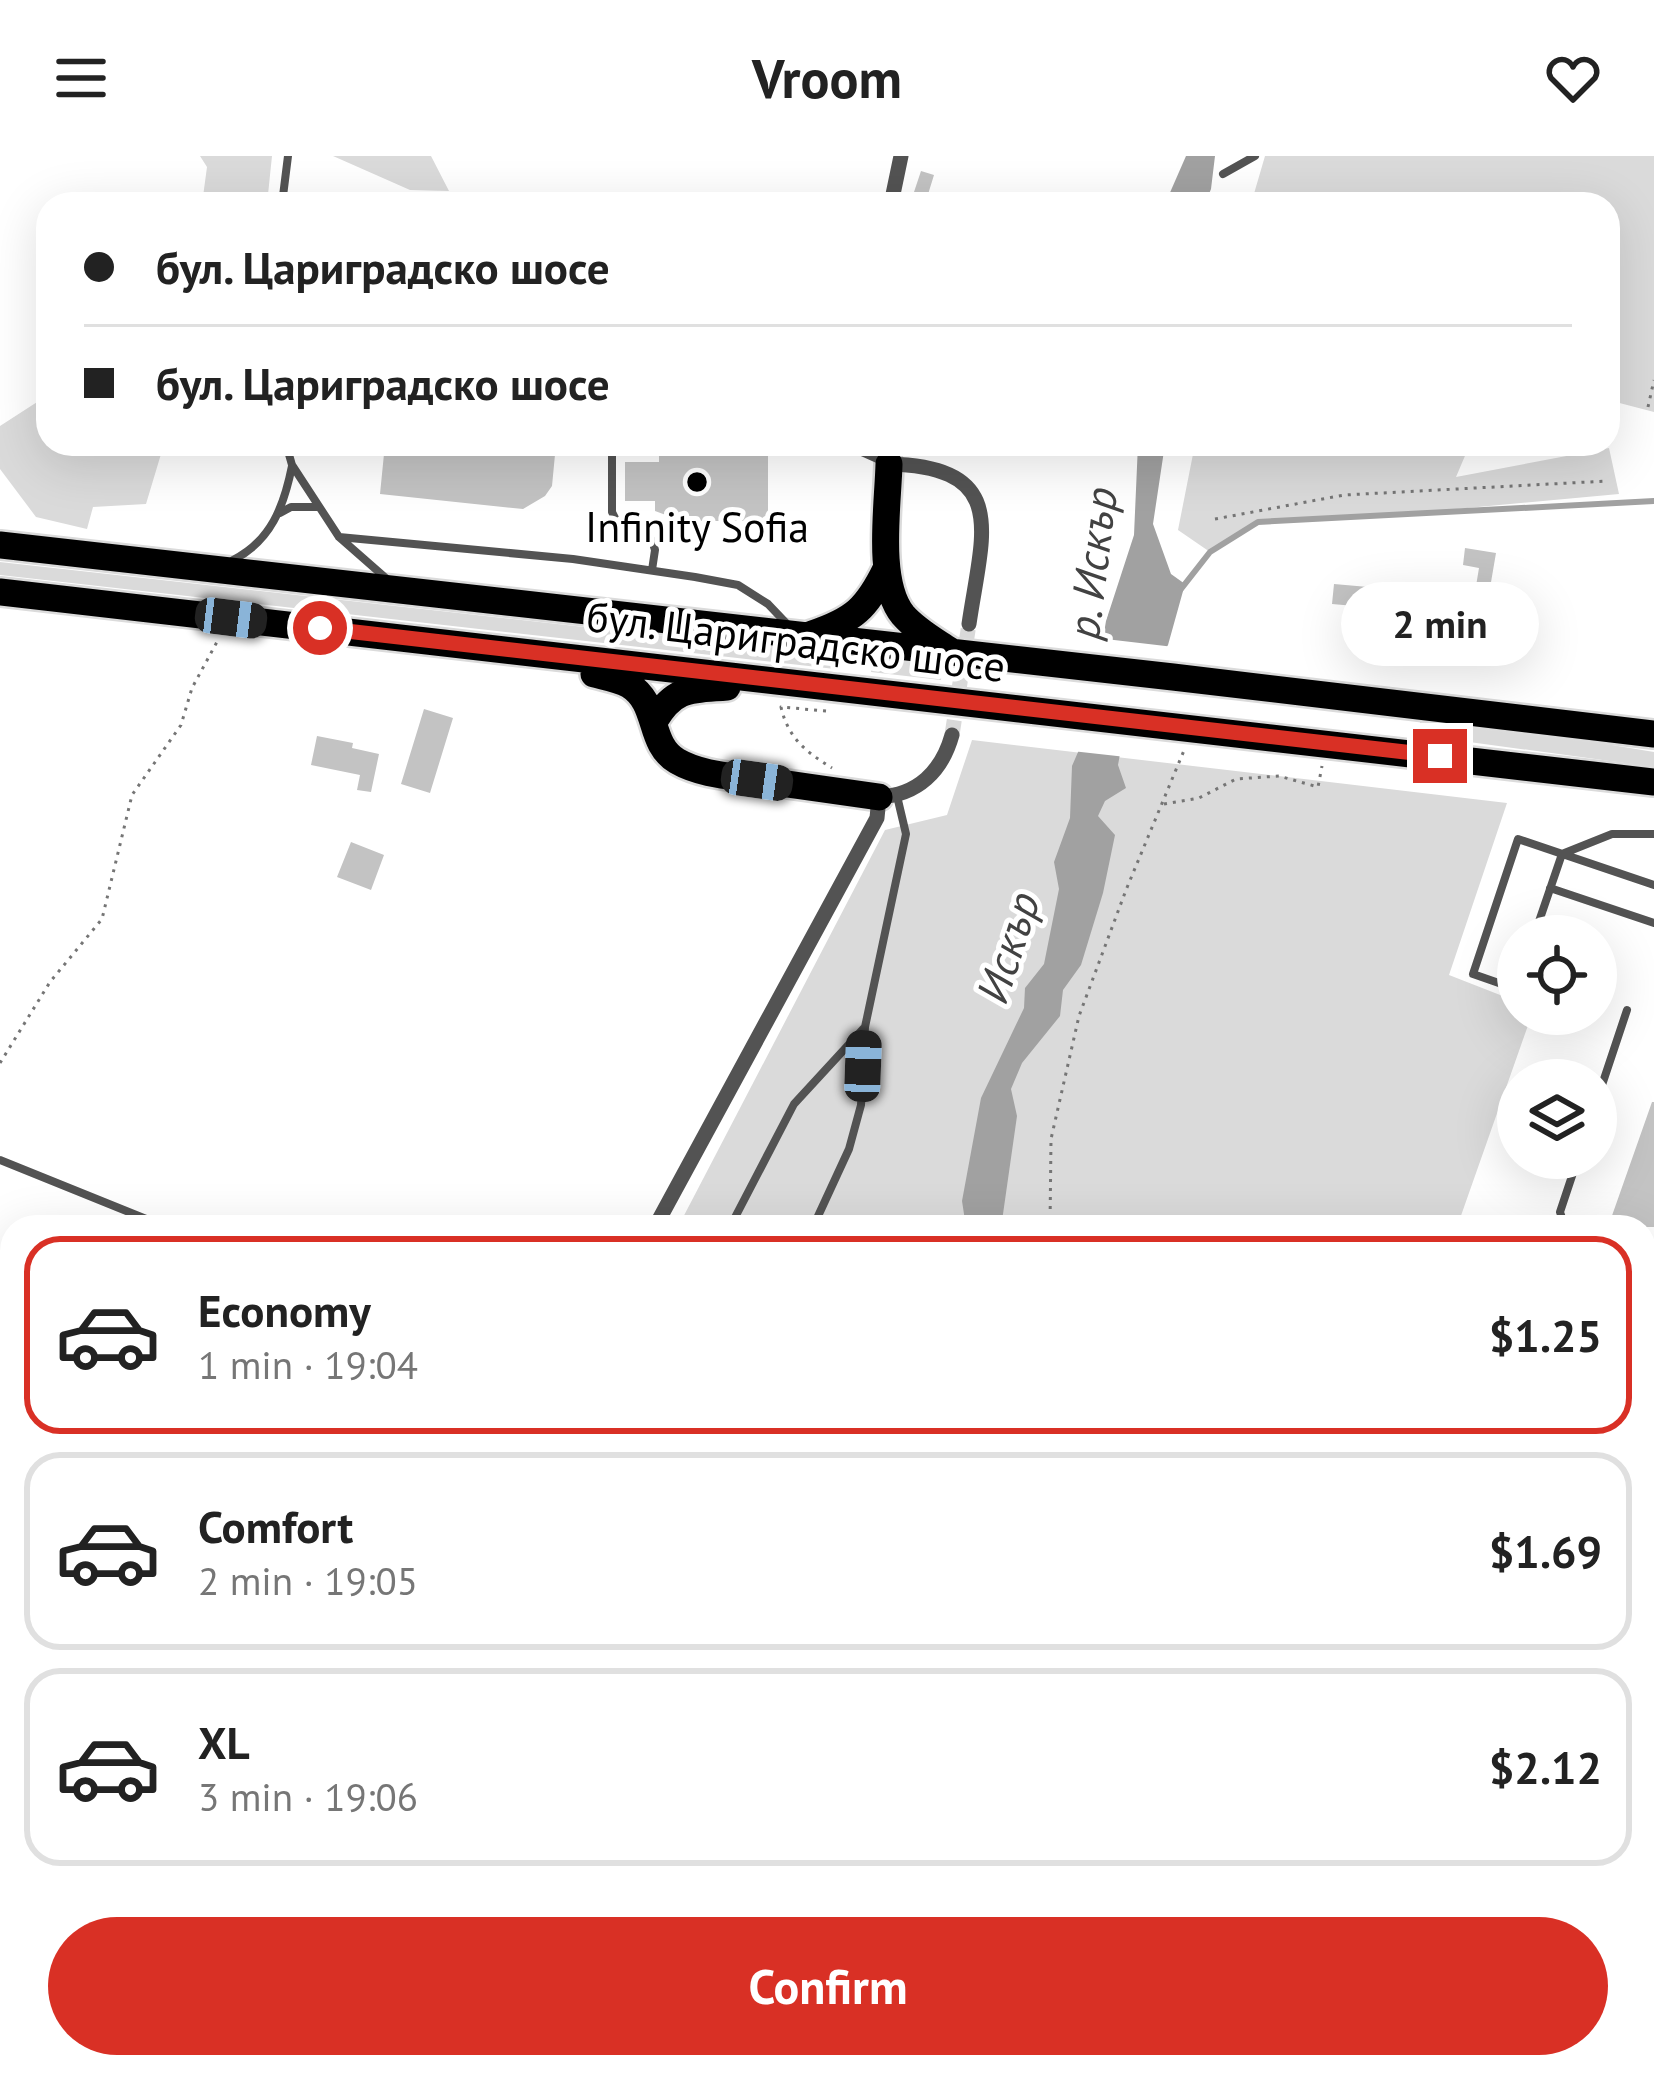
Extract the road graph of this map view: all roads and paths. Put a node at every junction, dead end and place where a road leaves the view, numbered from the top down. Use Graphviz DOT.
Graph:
graph roads {
  1 [pos="288,156"];
  2 [pos="901,156"];
  3 [pos="1255,156"];
  4 [pos="1222,175"];
  5 [pos="284,192"];
  6 [pos="894,192"];
  7 [pos="1654,380"];
  8 [pos="1648,407"];
  9 [pos="289,456"];
  10 [pos="612,456"];
  11 [pos="888,456"];
  12 [pos="895,456"];
  13 [pos="292,465"];
  14 [pos="1607,482"];
  15 [pos="319,508"];
  16 [pos="277,515"];
  17 [pos="1215,519"];
  18 [pos="339,537"];
  19 [pos="0,545"];
  20 [pos="208,568"];
  21 [pos="886,568"];
  22 [pos="652,570"];
  23 [pos="399,589"];
  24 [pos="0,592"];
  25 [pos="231,618"];
  26 [pos="969,624"];
  27 [pos="802,635"];
  28 [pos="497,649"];
  29 [pos="953,652"];
  30 [pos="786,682"];
  31 [pos="825,711"];
  32 [pos="655,720"];
  33 [pos="1650,731"];
  34 [pos="952,735"];
  35 [pos="1177,736"];
  36 [pos="1323,764"];
  37 [pos="841,773"];
  38 [pos="1654,782"];
  39 [pos="888,796"];
  40 [pos="1162,805"];
  41 [pos="1654,834"];
  42 [pos="1562,854"];
  43 [pos="1654,885"];
  44 [pos="1550,888"];
  45 [pos="1541,915"];
  46 [pos="1654,923"];
  47 [pos="1497,983"];
  48 [pos="1627,1010"];
  49 [pos="865,1027"];
  50 [pos="1611,1059"];
  51 [pos="0,1063"];
  52 [pos="0,1160"];
  53 [pos="1571,1179"];
  54 [pos="136,1215"];
  55 [pos="662,1215"];
  56 [pos="736,1215"];
  57 [pos="819,1215"];
  58 [pos="1050,1215"];
  59 [pos="1561,1215"];
  1 -- 5 [label="lane"];
  2 -- 6 [label="street"];
  3 -- 4 [label="lane"];
  7 -- 8 [label="path"];
  9 -- 13 [label="lane"];
  10 -- 22 [label="lane"];
  11 -- 21 [label="highway"];
  12 -- 26 [label="street"];
  13 -- 15 [label="lane"];
  13 -- 16 [label="lane"];
  14 -- 17 [label="path"];
  15 -- 16 [label="lane"];
  15 -- 18 [label="lane"];
  16 -- 20 [label="lane"];
  18 -- 22 [label="lane"];
  18 -- 23 [label="lane"];
  19 -- 20 [label="highway, бул. Цариградско шосе"];
  20 -- 23 [label="highway, бул. Цариградско шосе"];
  21 -- 27 [label="highway"];
  21 -- 29 [label="highway"];
  22 -- 27 [label="lane"];
  23 -- 27 [label="highway, бул. Цариградско шосе"];
  24 -- 25 [label="highway, бул. Цариградско шосе"];
  25 -- 28 [label="highway, бул. Цариградско шосе"];
  25 -- 51 [label="path"];
  27 -- 29 [label="highway, бул. Цариградско шосе"];
  28 -- 30 [label="highway, бул. Цариградско шосе"];
  28 -- 32 [label="highway"];
  29 -- 33 [label="highway, бул. Цариградско шосе"];
  30 -- 32 [label="highway"];
  30 -- 35 [label="highway, бул. Цариградско шосе"];
  31 -- 37 [label="path"];
  32 -- 39 [label="highway"];
  34 -- 39 [label="street"];
  35 -- 38 [label="highway, бул. Цариградско шосе"];
  35 -- 40 [label="path"];
  36 -- 40 [label="path"];
  39 -- 49 [label="lane"];
  39 -- 55 [label="street"];
  40 -- 58 [label="path"];
  41 -- 42 [label="lane"];
  42 -- 43 [label="lane"];
  42 -- 44 [label="lane"];
  42 -- 47 [label="lane"];
  44 -- 45 [label="lane"];
  44 -- 46 [label="lane"];
  48 -- 50 [label="lane"];
  49 -- 56 [label="lane"];
  49 -- 57 [label="lane"];
  52 -- 54 [label="lane"];
  53 -- 59 [label="lane"];
}
